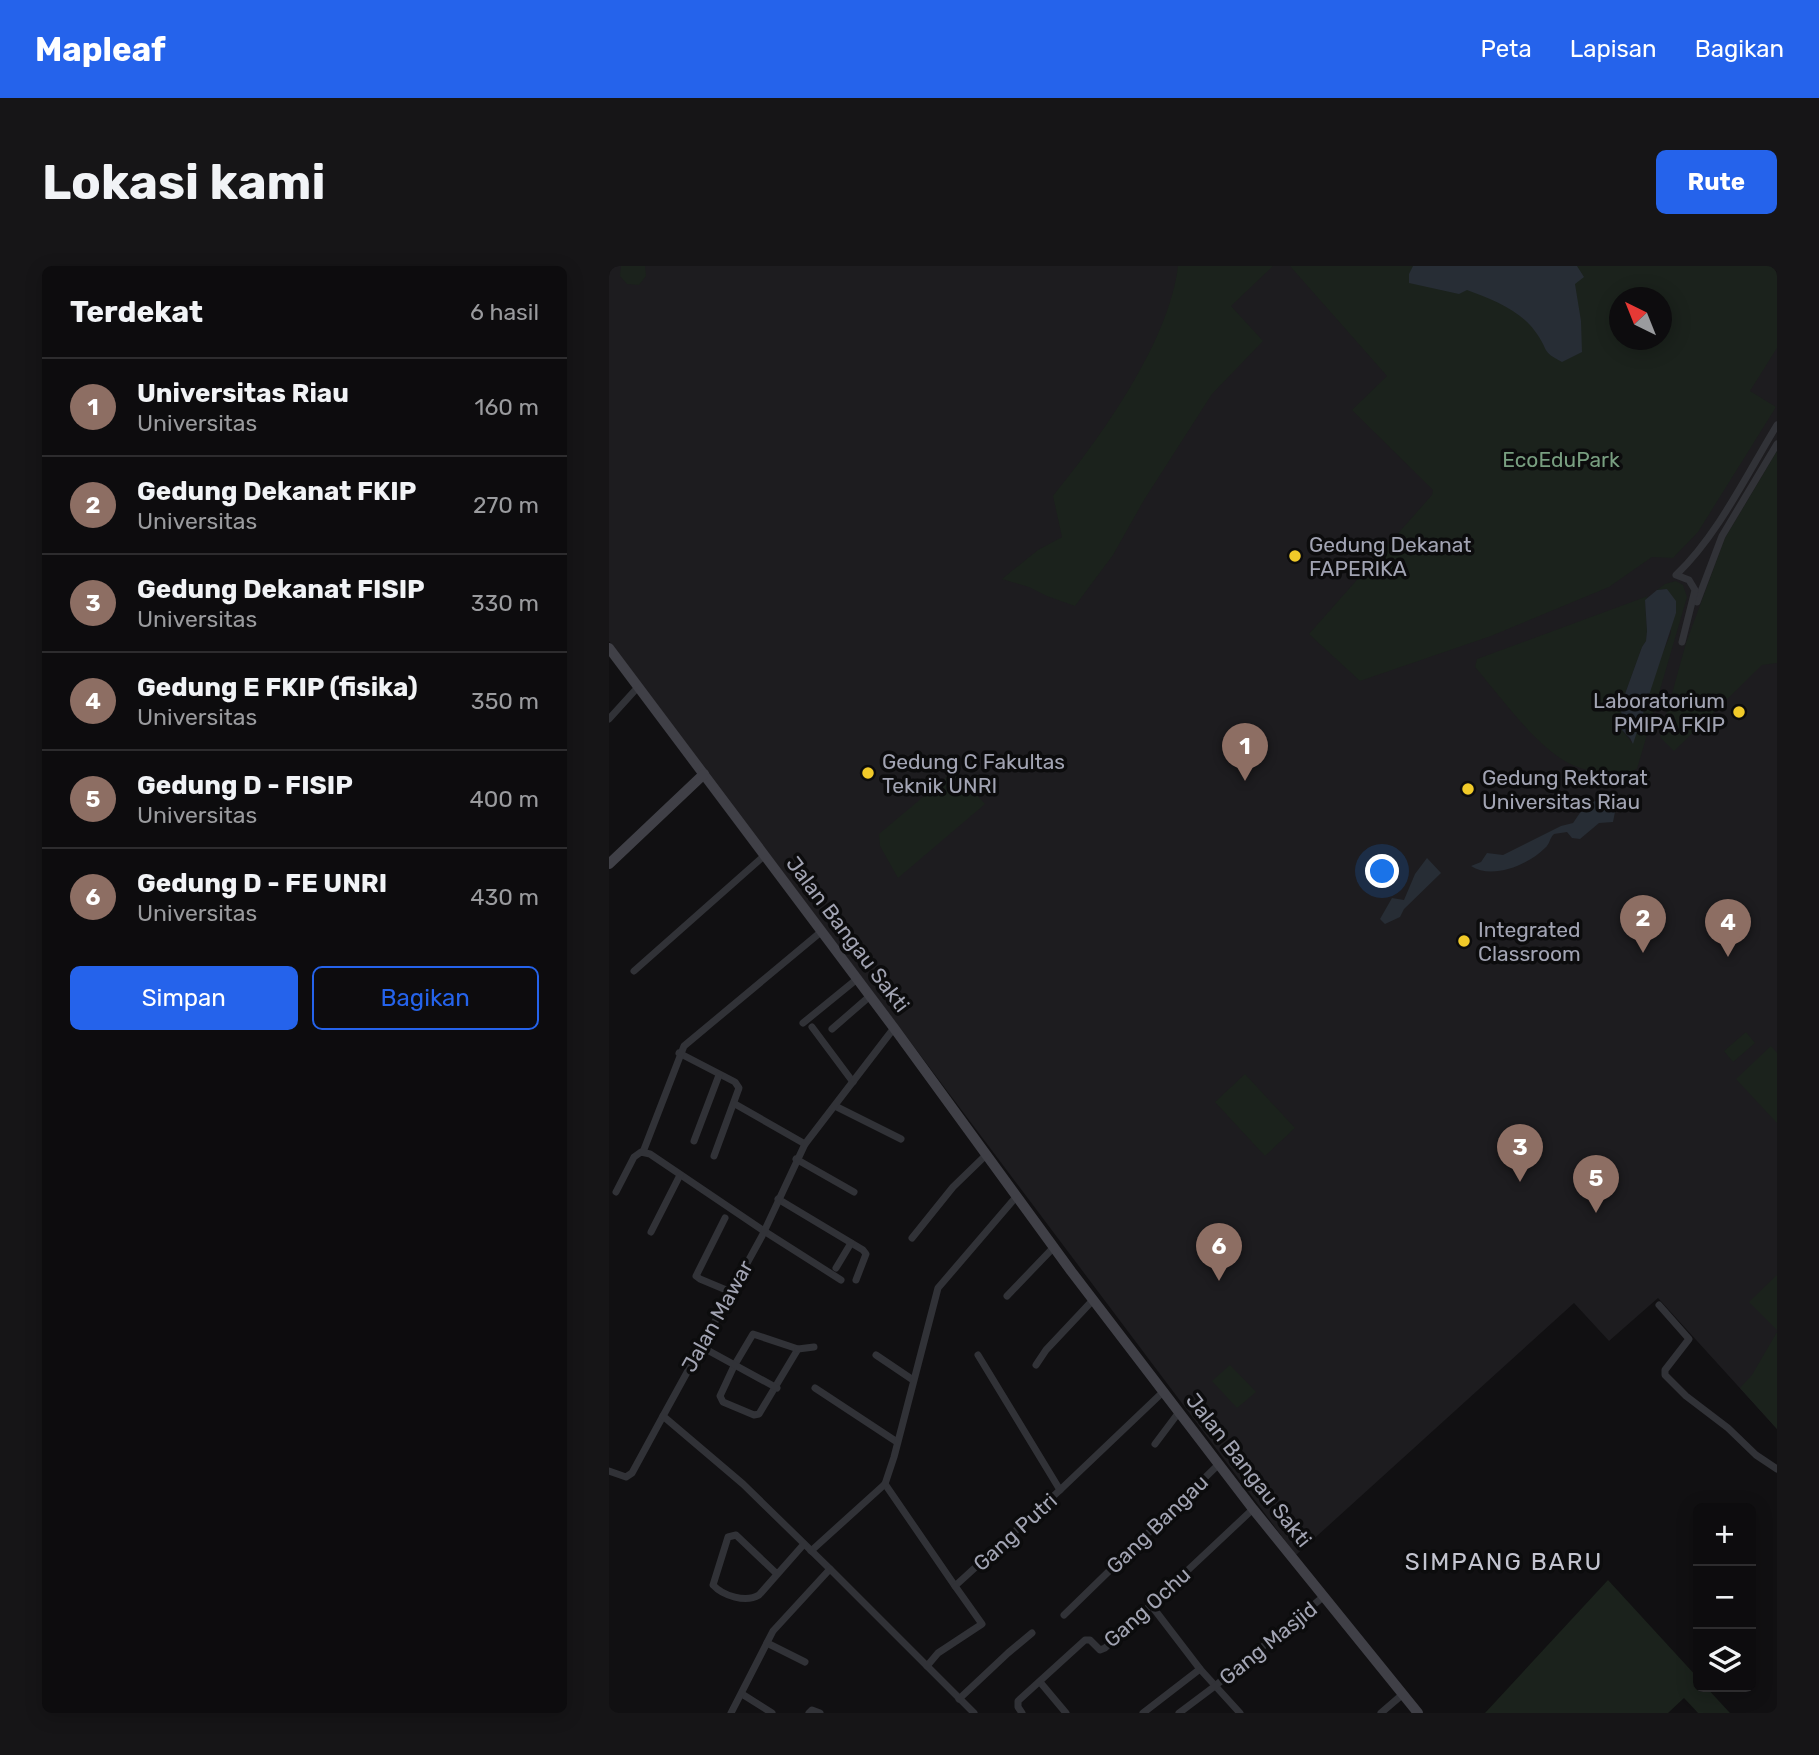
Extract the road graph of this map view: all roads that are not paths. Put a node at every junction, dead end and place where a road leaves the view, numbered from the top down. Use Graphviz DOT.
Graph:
graph roads {
  1 [pos="1777,425"];
  2 [pos="1777,444"];
  3 [pos="609,648"];
  4 [pos="638,687"];
  5 [pos="609,719"];
  6 [pos="704,774"];
  7 [pos="765,855"];
  8 [pos="609,864"];
  9 [pos="822,931"];
  10 [pos="634,971"];
  11 [pos="856,979"];
  12 [pos="870,996"];
  13 [pos="803,1023"];
  14 [pos="812,1027"];
  15 [pos="894,1028"];
  16 [pos="832,1029"];
  17 [pos="679,1054"];
  18 [pos="719,1075"];
  19 [pos="853,1082"];
  20 [pos="735,1104"];
  21 [pos="835,1106"];
  22 [pos="901,1139"];
  23 [pos="694,1141"];
  24 [pos="805,1144"];
  25 [pos="643,1152"];
  26 [pos="986,1154"];
  27 [pos="713,1156"];
  28 [pos="796,1159"];
  29 [pos="680,1175"];
  30 [pos="616,1192"];
  31 [pos="854,1192"];
  32 [pos="1016,1197"];
  33 [pos="778,1199"];
  34 [pos="725,1218"];
  35 [pos="651,1231"];
  36 [pos="764,1231"];
  37 [pos="912,1238"];
  38 [pos="851,1243"];
  39 [pos="1054,1247"];
  40 [pos="836,1268"];
  41 [pos="841,1280"];
  42 [pos="856,1280"];
  43 [pos="731,1292"];
  44 [pos="1007,1296"];
  45 [pos="1093,1300"];
  46 [pos="1658,1306"];
  47 [pos="700,1346"];
  48 [pos="814,1347"];
  49 [pos="798,1349"];
  50 [pos="876,1354"];
  51 [pos="978,1355"];
  52 [pos="1036,1365"];
  53 [pos="734,1366"];
  54 [pos="913,1380"];
  55 [pos="777,1388"];
  56 [pos="815,1388"];
  57 [pos="1164,1391"];
  58 [pos="1179,1412"];
  59 [pos="663,1416"];
  60 [pos="897,1442"];
  61 [pos="1155,1444"];
  62 [pos="1219,1464"];
  63 [pos="1777,1469"];
  64 [pos="609,1471"];
  65 [pos="885,1484"];
  66 [pos="1060,1490"];
  67 [pos="1253,1509"];
  68 [pos="804,1544"];
  69 [pos="811,1551"];
  70 [pos="830,1569"];
  71 [pos="778,1574"];
  72 [pos="955,1586"];
  73 [pos="1323,1597"];
  74 [pos="1151,1605"];
  75 [pos="1065,1615"];
  76 [pos="1032,1633"];
  77 [pos="767,1643"];
  78 [pos="805,1662"];
  79 [pos="927,1666"];
  80 [pos="1200,1669"];
  81 [pos="1040,1682"];
  82 [pos="1215,1686"];
  83 [pos="742,1694"];
  84 [pos="1403,1694"];
  85 [pos="960,1699"];
  86 [pos="731,1713"];
  87 [pos="772,1713"];
  88 [pos="809,1713"];
  89 [pos="820,1713"];
  90 [pos="974,1713"];
  91 [pos="1022,1713"];
  92 [pos="1066,1713"];
  93 [pos="1143,1713"];
  94 [pos="1179,1713"];
  95 [pos="1240,1713"];
  96 [pos="1381,1713"];
  97 [pos="1418,1713"];
  1 -- 2 [label="street"];
  3 -- 4 [label="street, Jalan Bangau Sakti"];
  4 -- 5 [label="street"];
  4 -- 6 [label="street, Jalan Bangau Sakti"];
  6 -- 7 [label="street, Jalan Bangau Sakti"];
  6 -- 8 [label="street"];
  7 -- 9 [label="street, Jalan Bangau Sakti"];
  7 -- 10 [label="street"];
  9 -- 11 [label="street, Jalan Bangau Sakti"];
  9 -- 17 [label="street"];
  11 -- 12 [label="street, Jalan Bangau Sakti"];
  11 -- 13 [label="street"];
  12 -- 15 [label="street, Jalan Bangau Sakti"];
  12 -- 16 [label="street"];
  14 -- 19 [label="street"];
  15 -- 19 [label="street, Jalan Mawar"];
  15 -- 26 [label="street, Jalan Bangau Sakti"];
  17 -- 18 [label="street"];
  17 -- 25 [label="street"];
  18 -- 20 [label="street"];
  18 -- 23 [label="street"];
  19 -- 21 [label="street, Jalan Mawar"];
  20 -- 24 [label="street"];
  20 -- 27 [label="street"];
  21 -- 22 [label="street"];
  21 -- 24 [label="street, Jalan Mawar"];
  24 -- 28 [label="street, Jalan Mawar"];
  25 -- 29 [label="street"];
  25 -- 30 [label="street"];
  26 -- 32 [label="street, Jalan Bangau Sakti"];
  26 -- 37 [label="street"];
  28 -- 31 [label="street"];
  28 -- 33 [label="street, Jalan Mawar"];
  29 -- 35 [label="street"];
  29 -- 36 [label="street"];
  32 -- 39 [label="street, Jalan Bangau Sakti"];
  32 -- 54 [label="street"];
  33 -- 36 [label="street, Jalan Mawar"];
  33 -- 38 [label="street"];
  34 -- 43 [label="street"];
  36 -- 41 [label="street"];
  36 -- 43 [label="street, Jalan Mawar"];
  38 -- 40 [label="street"];
  38 -- 42 [label="street"];
  39 -- 44 [label="street"];
  39 -- 45 [label="street, Jalan Bangau Sakti"];
  43 -- 47 [label="street, Jalan Mawar"];
  45 -- 52 [label="street"];
  45 -- 57 [label="street, Jalan Bangau Sakti"];
  46 -- 63 [label="street"];
  47 -- 53 [label="street"];
  47 -- 59 [label="street, Jalan Mawar"];
  48 -- 49 [label="street"];
  49 -- 53 [label="street"];
  49 -- 55 [label="street"];
  50 -- 54 [label="street"];
  51 -- 66 [label="street"];
  53 -- 55 [label="street"];
  53 -- 55 [label="street"];
  54 -- 60 [label="street"];
  56 -- 60 [label="street"];
  57 -- 58 [label="street, Jalan Bangau Sakti"];
  57 -- 66 [label="street, Gang Putri"];
  58 -- 61 [label="street"];
  58 -- 62 [label="street, Jalan Bangau Sakti"];
  59 -- 64 [label="street, Jalan Mawar"];
  59 -- 68 [label="street"];
  60 -- 65 [label="street"];
  62 -- 67 [label="street, Jalan Bangau Sakti"];
  62 -- 75 [label="street, Gang Bangau"];
  65 -- 69 [label="street"];
  65 -- 72 [label="street, Gang Putri"];
  66 -- 72 [label="street, Gang Putri"];
  67 -- 73 [label="street, Jalan Bangau Sakti"];
  67 -- 74 [label="street, Gang Ochu"];
  68 -- 69 [label="street"];
  68 -- 71 [label="street"];
  69 -- 70 [label="street"];
  70 -- 77 [label="street"];
  70 -- 79 [label="street"];
  71 -- 71 [label="street"];
  72 -- 79 [label="street"];
  73 -- 82 [label="street, Gang Masjid"];
  73 -- 84 [label="street, Jalan Bangau Sakti"];
  74 -- 80 [label="street"];
  74 -- 81 [label="street, Gang Ochu"];
  76 -- 85 [label="street"];
  77 -- 78 [label="street"];
  77 -- 83 [label="street"];
  79 -- 85 [label="street"];
  80 -- 82 [label="street"];
  80 -- 93 [label="street"];
  81 -- 91 [label="street"];
  81 -- 92 [label="street"];
  82 -- 94 [label="street, Gang Masjid"];
  82 -- 95 [label="street"];
  83 -- 86 [label="street"];
  83 -- 87 [label="street"];
  84 -- 96 [label="street"];
  84 -- 97 [label="street, Jalan Bangau Sakti"];
  85 -- 90 [label="street"];
  88 -- 89 [label="street"];
}
